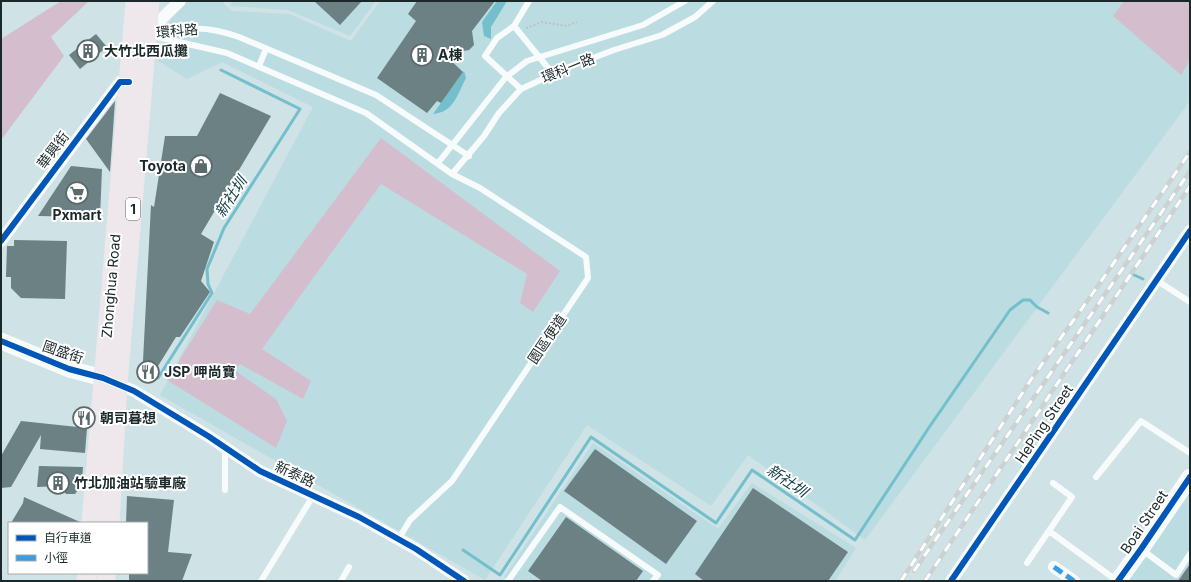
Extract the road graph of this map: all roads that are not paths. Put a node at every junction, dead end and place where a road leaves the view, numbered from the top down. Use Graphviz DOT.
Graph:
graph roads {
  1 [pos="135,1"];
  2 [pos="150,1"];
  3 [pos="180,1"];
  4 [pos="529,1"];
  5 [pos="685,1"];
  6 [pos="713,1"];
  7 [pos="514,26"];
  8 [pos="139,34"];
  9 [pos="266,49"];
  10 [pos="540,57"];
  11 [pos="258,66"];
  12 [pos="553,74"];
  13 [pos="506,77"];
  14 [pos="129,82"];
  15 [pos="521,89"];
  16 [pos="453,146"];
  17 [pos="469,156"];
  18 [pos="438,163"];
  19 [pos="452,174"];
  20 [pos="1190,231"];
  21 [pos="1,241"];
  22 [pos="1156,280"];
  23 [pos="1189,300"];
  24 [pos="1,341"];
  25 [pos="110,381"];
  26 [pos="225,447"];
  27 [pos="1190,453"];
  28 [pos="1190,476"];
  29 [pos="1096,477"];
  30 [pos="1053,483"];
  31 [pos="225,490"];
  32 [pos="313,496"];
  33 [pos="91,522"];
  34 [pos="110,522"];
  35 [pos="1049,531"];
  36 [pos="398,540"];
  37 [pos="1142,549"];
  38 [pos="1190,554"];
  39 [pos="1027,563"];
  40 [pos="349,567"];
  41 [pos="1054,567"];
  42 [pos="262,581"];
  43 [pos="342,581"];
  44 [pos="464,581"];
  45 [pos="508,581"];
  46 [pos="653,581"];
  47 [pos="951,581"];
  48 [pos="1074,581"];
  49 [pos="1118,581"];
  1 -- 8 [label="main road, Zhonghua Road / 1"];
  2 -- 8 [label="main road, Zhonghua Road / 1"];
  3 -- 8 [label="street"];
  4 -- 7 [label="lane"];
  5 -- 10 [label="lane, 環科一路"];
  6 -- 12 [label="lane, 環科一路"];
  7 -- 10 [label="lane"];
  7 -- 13 [label="lane"];
  8 -- 9 [label="lane, 環科路"];
  8 -- 11 [label="lane, 環科路"];
  8 -- 14 [label="main road, Zhonghua Road / 1"];
  8 -- 25 [label="main road, Zhonghua Road / 1"];
  9 -- 11 [label="lane"];
  9 -- 16 [label="lane, 環科路"];
  10 -- 12 [label="lane"];
  10 -- 13 [label="lane, 環科一路"];
  11 -- 18 [label="lane, 環科路"];
  12 -- 15 [label="lane, 環科一路"];
  13 -- 15 [label="lane"];
  13 -- 16 [label="lane, 環科一路"];
  14 -- 21 [label="street, 華興街"];
  14 -- 25 [label="main road, Zhonghua Road / 1"];
  15 -- 17 [label="lane, 環科一路"];
  16 -- 17 [label="lane, 環科路"];
  16 -- 18 [label="lane, 環科一路"];
  17 -- 19 [label="lane, 環科一路"];
  18 -- 19 [label="lane, 環科路"];
  19 -- 36 [label="lane, 園區便道"];
  20 -- 22 [label="street, HePing Street"];
  22 -- 23 [label="lane"];
  22 -- 47 [label="street, HePing Street"];
  24 -- 25 [label="street, 國盛街"];
  25 -- 26 [label="street, 新泰路"];
  25 -- 33 [label="main road, Zhonghua Road / 1"];
  25 -- 34 [label="main road, Zhonghua Road / 1"];
  26 -- 31 [label="lane"];
  26 -- 32 [label="street, 新泰路"];
  27 -- 29 [label="lane"];
  28 -- 37 [label="street, Boai Street"];
  30 -- 35 [label="lane"];
  32 -- 36 [label="street, 新泰路"];
  32 -- 42 [label="lane"];
  35 -- 39 [label="lane"];
  35 -- 49 [label="lane"];
  36 -- 44 [label="street, 新泰路"];
  37 -- 38 [label="lane"];
  37 -- 49 [label="street, Boai Street"];
  40 -- 43 [label="lane"];
  41 -- 48 [label="street"];
  45 -- 46 [label="lane"];
}
